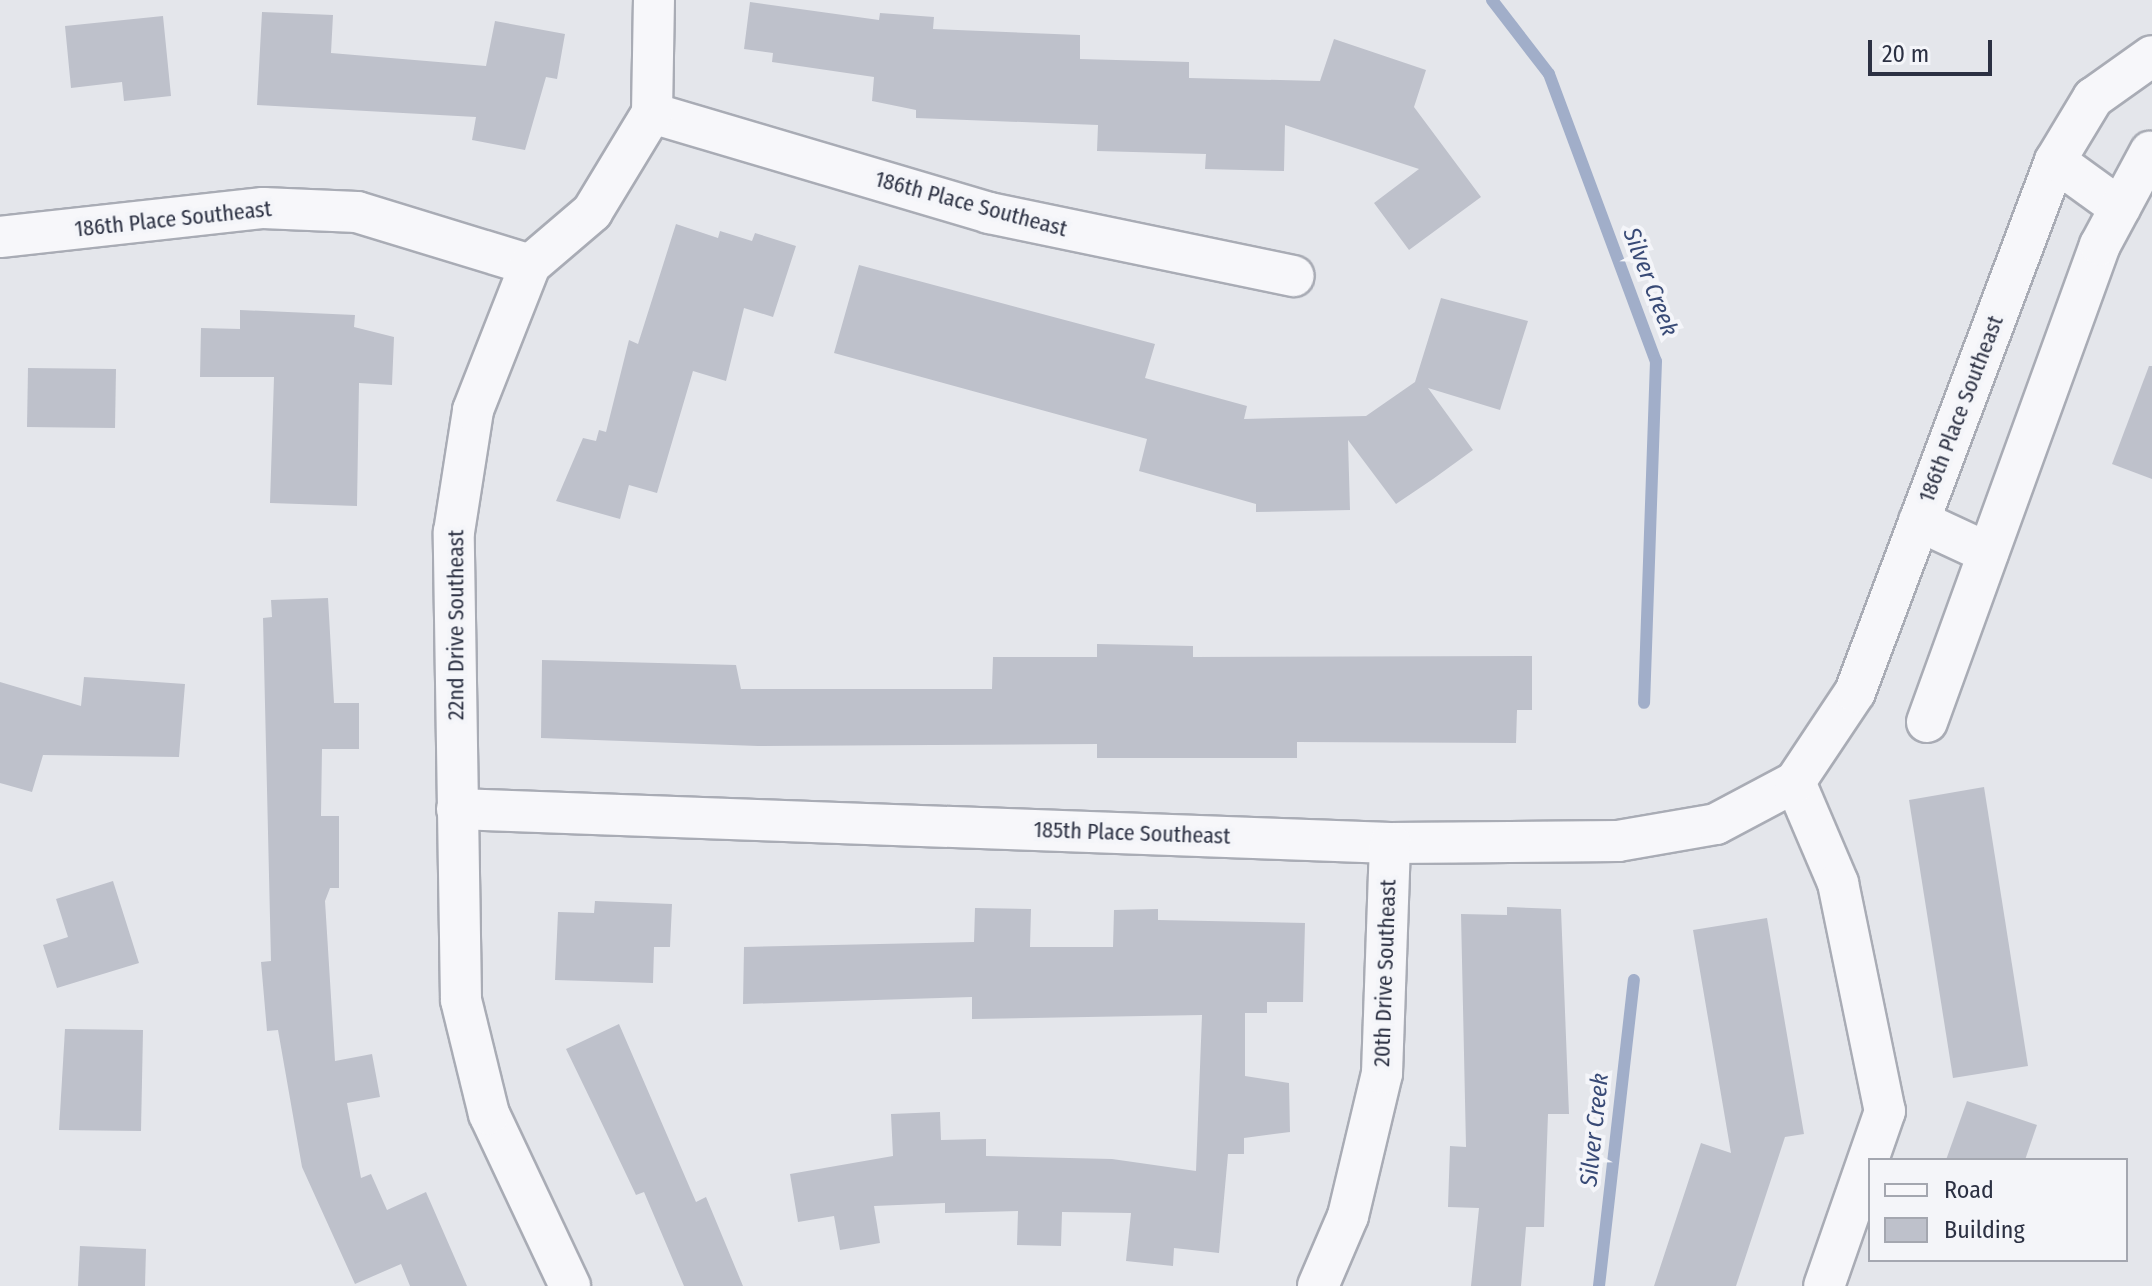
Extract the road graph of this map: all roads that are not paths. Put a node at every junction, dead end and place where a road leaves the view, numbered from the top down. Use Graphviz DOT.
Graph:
graph roads {
  1 [pos="654,0"];
  2 [pos="2152,56"];
  3 [pos="652,113"];
  4 [pos="2150,152"];
  5 [pos="2055,161"];
  6 [pos="2120,208"];
  7 [pos="0,237"];
  8 [pos="530,265"];
  9 [pos="1294,276"];
  10 [pos="1919,521"];
  11 [pos="1988,553"];
  12 [pos="1927,722"];
  13 [pos="1795,782"];
  14 [pos="457,809"];
  15 [pos="1390,843"];
  16 [pos="1869,1158"];
  17 [pos="1868,1160"];
  18 [pos="570,1286"];
  19 [pos="1318,1286"];
  20 [pos="1824,1286"];
  1 -- 3 [label="street"];
  2 -- 5 [label="street, 186th Place Southeast"];
  3 -- 8 [label="street, 22nd Drive Southeast"];
  3 -- 9 [label="street, 186th Place Southeast"];
  4 -- 6 [label="street"];
  5 -- 6 [label="street"];
  5 -- 10 [label="street, 186th Place Southeast"];
  6 -- 11 [label="street"];
  7 -- 8 [label="street, 186th Place Southeast"];
  8 -- 14 [label="street, 22nd Drive Southeast"];
  10 -- 11 [label="street"];
  10 -- 13 [label="street, 186th Place Southeast"];
  11 -- 12 [label="street"];
  13 -- 15 [label="street, 185th Place Southeast"];
  13 -- 16 [label="street"];
  14 -- 15 [label="street, 185th Place Southeast"];
  14 -- 18 [label="street, 22nd Drive Southeast"];
  15 -- 19 [label="street, 20th Drive Southeast"];
  17 -- 20 [label="street"];
}
